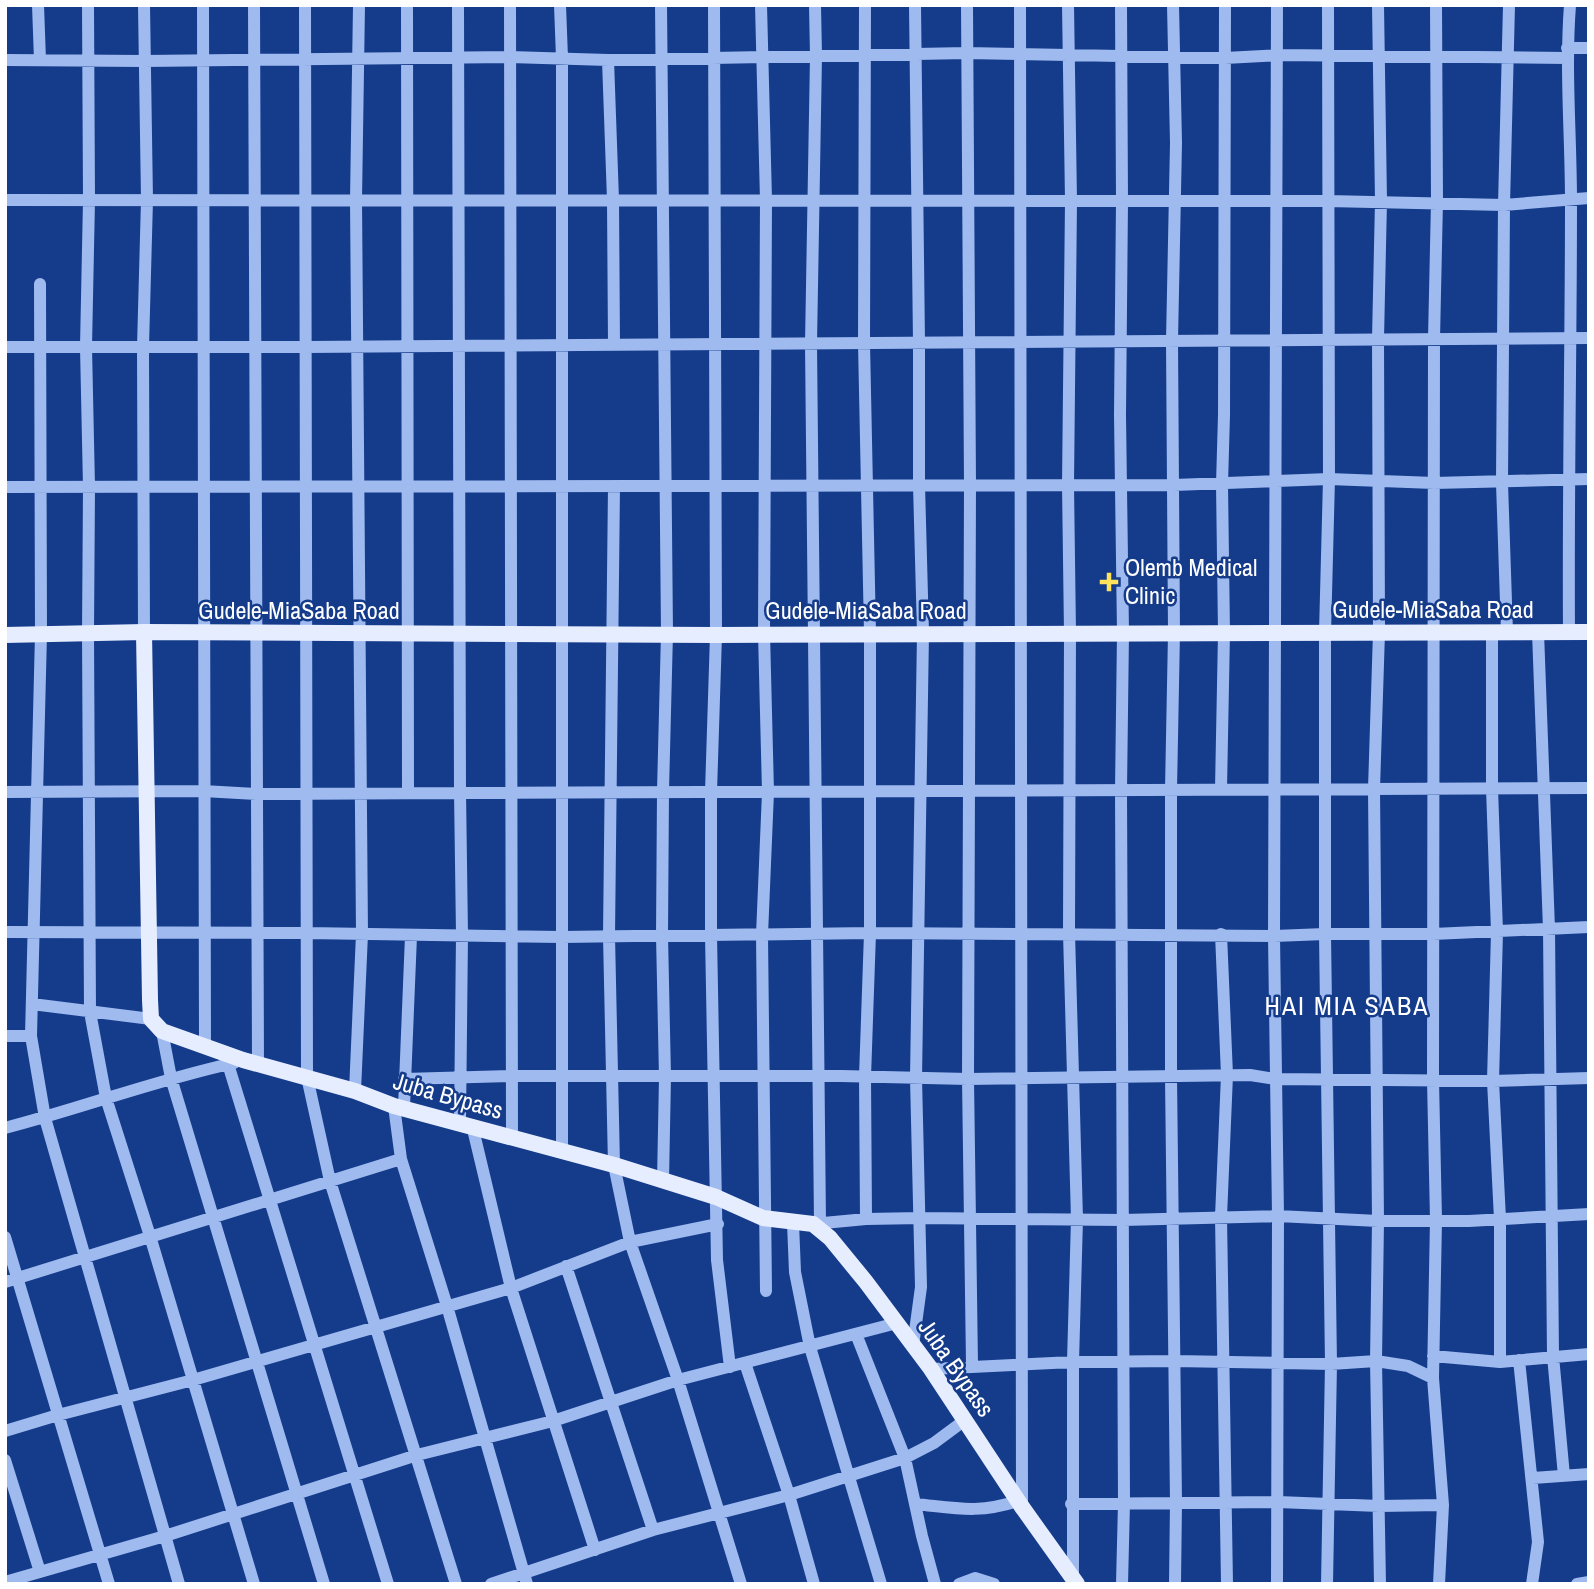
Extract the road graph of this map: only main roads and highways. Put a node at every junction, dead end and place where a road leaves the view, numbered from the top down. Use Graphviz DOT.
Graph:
graph roads {
  1 [pos="144,632"];
  2 [pos="1589,632"];
  3 [pos="5,635"];
  4 [pos="1075,1580"];
  1 -- 2 [label="main road, Gudele-MiaSaba Road"];
  1 -- 3 [label="main road"];
  1 -- 4 [label="main road, Juba Bypass"];
}
